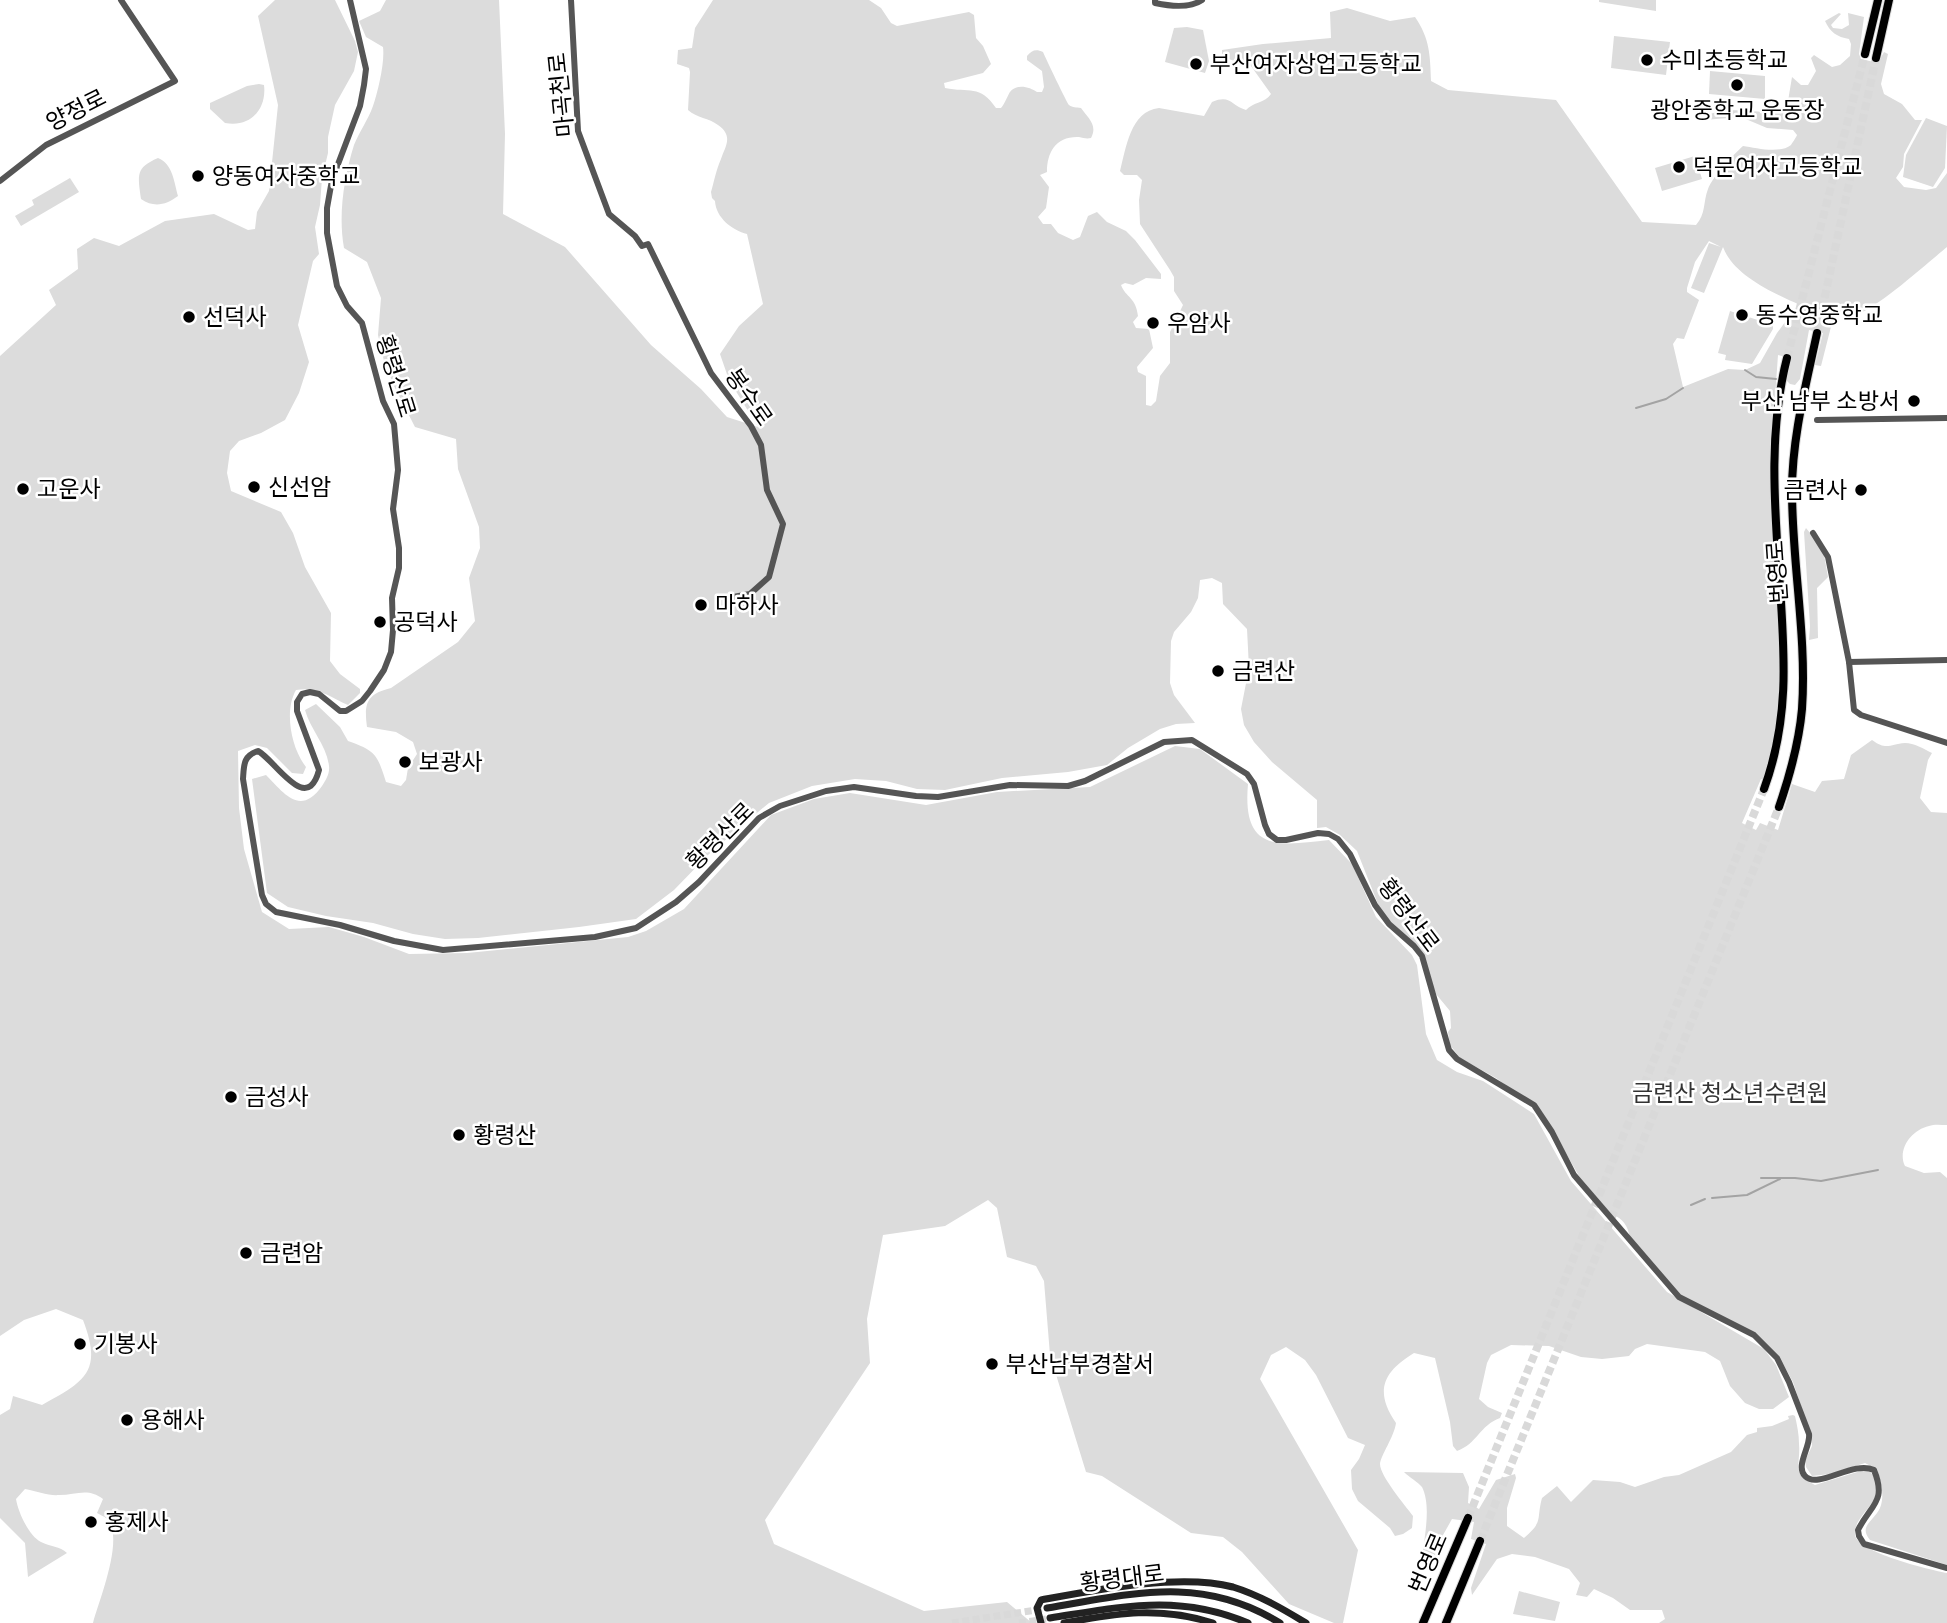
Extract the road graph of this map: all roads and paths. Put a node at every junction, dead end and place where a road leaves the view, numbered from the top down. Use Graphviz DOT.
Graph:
graph roads {
  1 [pos="121,0"];
  2 [pos="350,0"];
  3 [pos="571,0"];
  4 [pos="1202,0"];
  5 [pos="1878,0"];
  6 [pos="1888,0"];
  7 [pos="1155,1"];
  8 [pos="1865,54"];
  9 [pos="1876,58"];
  10 [pos="0,181"];
  11 [pos="648,244"];
  12 [pos="1817,333"];
  13 [pos="1787,358"];
  14 [pos="1947,418"];
  15 [pos="1817,421"];
  16 [pos="1813,533"];
  17 [pos="733,597"];
  18 [pos="1947,660"];
  19 [pos="1849,662"];
  20 [pos="1947,743"];
  21 [pos="1764,789"];
  22 [pos="1779,807"];
  23 [pos="1468,1518"];
  24 [pos="1480,1541"];
  25 [pos="1947,1568"];
  26 [pos="1047,1608"];
  27 [pos="1050,1618"];
  28 [pos="1041,1623"];
  29 [pos="1063,1623"];
  30 [pos="1213,1623"];
  31 [pos="1248,1623"];
  32 [pos="1280,1623"];
  33 [pos="1306,1623"];
  34 [pos="1423,1623"];
  35 [pos="1446,1623"];
  1 -- 10 [label="street, 양정로"];
  2 -- 25 [label="street, 황령산로"];
  3 -- 11 [label="street, 마곡천로"];
  4 -- 7 [label="street"];
  5 -- 8 [label="highway"];
  6 -- 9 [label="highway"];
  11 -- 17 [label="street, 봉수로"];
  12 -- 22 [label="highway, 번영로"];
  13 -- 21 [label="highway, 번영로"];
  14 -- 15 [label="street"];
  16 -- 19 [label="street"];
  18 -- 19 [label="street"];
  19 -- 20 [label="street"];
  23 -- 34 [label="highway, 번영로"];
  24 -- 35 [label="highway, 번영로"];
  26 -- 32 [label="main road, 황령대로"];
  27 -- 31 [label="main road, 황령대로"];
  28 -- 33 [label="main road"];
  29 -- 30 [label="main road"];
}
